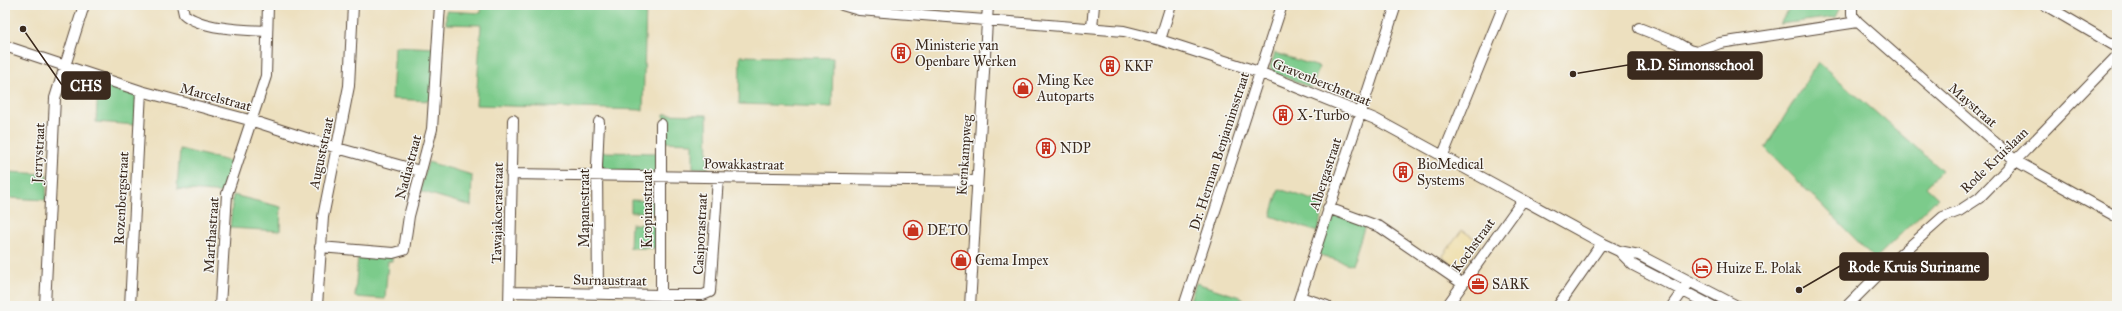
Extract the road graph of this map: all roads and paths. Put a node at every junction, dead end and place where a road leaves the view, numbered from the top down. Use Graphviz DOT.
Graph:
graph roads {
  1 [pos="84,5"];
  2 [pos="182,5"];
  3 [pos="268,5"];
  4 [pos="353,5"];
  5 [pos="440,5"];
  6 [pos="842,5"];
  7 [pos="988,5"];
  8 [pos="1094,5"];
  9 [pos="1171,5"];
  10 [pos="1282,5"];
  11 [pos="1396,5"];
  12 [pos="1504,5"];
  13 [pos="1852,5"];
  14 [pos="2045,5"];
  15 [pos="987,19"];
  16 [pos="1858,22"];
  17 [pos="1092,28"];
  18 [pos="1639,28"];
  19 [pos="267,31"];
  20 [pos="1160,40"];
  21 [pos="5,46"];
  22 [pos="2117,47"];
  23 [pos="2117,56"];
  24 [pos="65,66"];
  25 [pos="1259,72"];
  26 [pos="142,91"];
  27 [pos="1359,113"];
  28 [pos="513,120"];
  29 [pos="253,121"];
  30 [pos="599,122"];
  31 [pos="661,124"];
  32 [pos="337,148"];
  33 [pos="1443,155"];
  34 [pos="2016,160"];
  35 [pos="420,171"];
  36 [pos="511,174"];
  37 [pos="597,176"];
  38 [pos="660,177"];
  39 [pos="718,178"];
  40 [pos="976,181"];
  41 [pos="1523,200"];
  42 [pos="1328,208"];
  43 [pos="2117,217"];
  44 [pos="1602,243"];
  45 [pos="320,247"];
  46 [pos="1619,251"];
  47 [pos="1689,281"];
  48 [pos="1463,284"];
  49 [pos="1683,290"];
  50 [pos="510,292"];
  51 [pos="710,292"];
  52 [pos="598,294"];
  53 [pos="661,295"];
  54 [pos="1299,302"];
  55 [pos="46,306"];
  56 [pos="130,306"];
  57 [pos="220,306"];
  58 [pos="317,306"];
  59 [pos="509,306"];
  60 [pos="970,306"];
  61 [pos="1184,306"];
  62 [pos="1327,306"];
  63 [pos="1447,306"];
  64 [pos="1558,306"];
  65 [pos="1672,306"];
  66 [pos="1712,306"];
  67 [pos="1737,306"];
  68 [pos="1847,306"];
  1 -- 24 [label="street, Jerrystraat"];
  2 -- 19 [label="street"];
  3 -- 19 [label="street, Marthastraat"];
  4 -- 32 [label="street, Auguststraat"];
  5 -- 35 [label="street, Nadiastraat"];
  6 -- 15 [label="street, Gravenberchstraat"];
  7 -- 15 [label="street, Kernkampweg"];
  8 -- 17 [label="street"];
  9 -- 20 [label="street"];
  10 -- 25 [label="street, Dr. Herman Benjaminsstraat"];
  11 -- 27 [label="street, Albergastraat"];
  12 -- 33 [label="street"];
  13 -- 16 [label="street, Maystraat"];
  14 -- 22 [label="street"];
  15 -- 17 [label="street, Gravenberchstraat"];
  15 -- 40 [label="street, Kernkampweg"];
  16 -- 18 [label="street"];
  16 -- 34 [label="street, Maystraat"];
  17 -- 20 [label="street, Gravenberchstraat"];
  19 -- 29 [label="street, Marthastraat"];
  20 -- 25 [label="street, Gravenberchstraat"];
  21 -- 24 [label="street, Marcelstraat"];
  23 -- 34 [label="street, Rode Kruislaan"];
  24 -- 26 [label="street, Marcelstraat"];
  24 -- 55 [label="street, Jerrystraat"];
  25 -- 27 [label="street, Gravenberchstraat"];
  25 -- 61 [label="street, Dr. Herman Benjaminsstraat"];
  26 -- 29 [label="street, Marcelstraat"];
  26 -- 56 [label="street, Rozenbergstraat"];
  27 -- 33 [label="street, Gravenberchstraat"];
  27 -- 42 [label="street, Albergastraat"];
  28 -- 36 [label="street, Tawajakoerastraat"];
  29 -- 32 [label="street, Marcelstraat"];
  29 -- 57 [label="street, Marthastraat"];
  30 -- 37 [label="street, Mapanestraat"];
  31 -- 38 [label="street, Kropinastraat"];
  32 -- 35 [label="street, Marcelstraat"];
  32 -- 45 [label="street, Auguststraat"];
  33 -- 41 [label="street, Gravenberchstraat"];
  34 -- 43 [label="street, Maystraat"];
  34 -- 68 [label="street, Rode Kruislaan"];
  35 -- 45 [label="street, Nadiastraat"];
  36 -- 37 [label="street, Powakkastraat"];
  36 -- 50 [label="street, Tawajakoerastraat"];
  37 -- 38 [label="street, Powakkastraat"];
  37 -- 52 [label="street, Mapanestraat"];
  38 -- 39 [label="street, Powakkastraat"];
  38 -- 53 [label="street, Kropinastraat"];
  39 -- 40 [label="street, Powakkastraat"];
  39 -- 51 [label="street, Casiporastraat"];
  40 -- 60 [label="street, Kernkampweg"];
  41 -- 44 [label="street, Gravenberchstraat"];
  41 -- 48 [label="street, Kochstraat"];
  42 -- 48 [label="street"];
  42 -- 54 [label="street, Albergastraat"];
  44 -- 46 [label="street, Gravenberchstraat"];
  44 -- 64 [label="street"];
  45 -- 58 [label="street, Auguststraat"];
  46 -- 47 [label="street, Gravenberchstraat"];
  46 -- 49 [label="street, Gravenberchstraat"];
  47 -- 49 [label="street"];
  47 -- 67 [label="street, Gravenberchstraat"];
  48 -- 63 [label="street, Kochstraat"];
  49 -- 65 [label="street"];
  49 -- 66 [label="street, Gravenberchstraat"];
  50 -- 52 [label="street, Surnaustraat"];
  50 -- 59 [label="street, Tawajakoerastraat"];
  51 -- 53 [label="street, Surnaustraat"];
  52 -- 53 [label="street, Surnaustraat"];
  54 -- 62 [label="street"];
}
